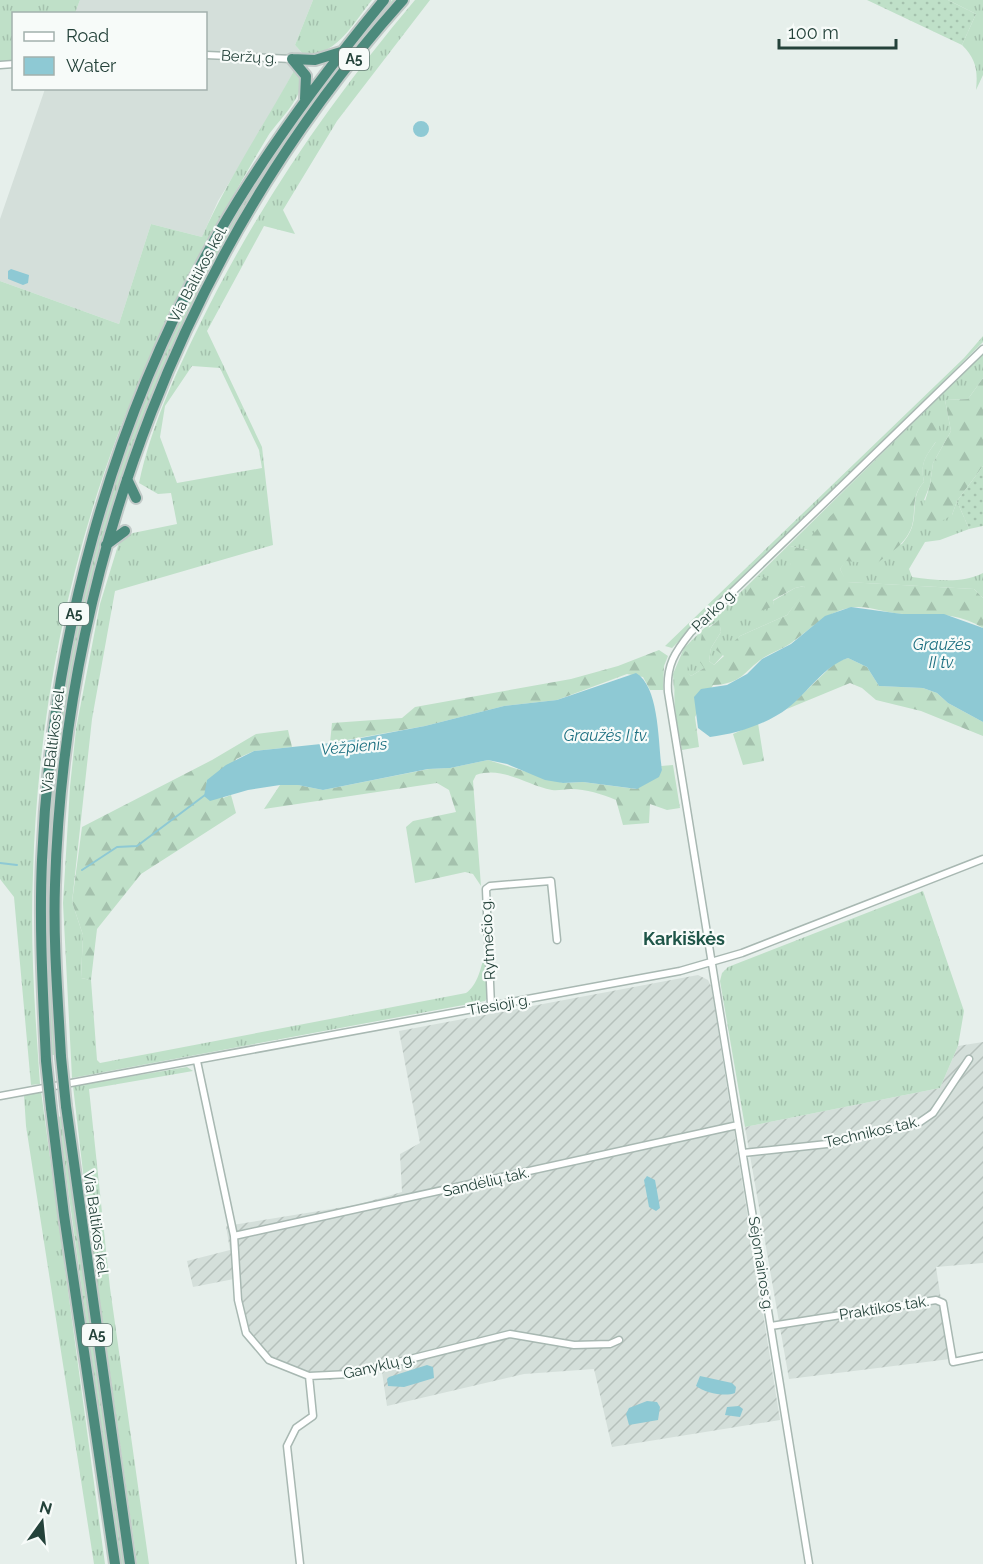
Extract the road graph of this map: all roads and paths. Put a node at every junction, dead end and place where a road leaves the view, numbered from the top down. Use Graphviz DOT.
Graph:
graph roads {
  1 [pos="384,0"];
  2 [pos="403,0"];
  3 [pos="342,52"];
  4 [pos="207,55"];
  5 [pos="292,59"];
  6 [pos="304,100"];
  7 [pos="983,349"];
  8 [pos="127,479"];
  9 [pos="136,498"];
  10 [pos="125,531"];
  11 [pos="106,546"];
  12 [pos="983,859"];
  13 [pos="557,940"];
  14 [pos="711,964"];
  15 [pos="491,1006"];
  16 [pos="969,1059"];
  17 [pos="197,1062"];
  18 [pos="0,1096"];
  19 [pos="738,1125"];
  20 [pos="743,1153"];
  21 [pos="234,1236"];
  22 [pos="771,1326"];
  23 [pos="619,1340"];
  24 [pos="983,1356"];
  25 [pos="309,1376"];
  26 [pos="115,1564"];
  27 [pos="130,1564"];
  28 [pos="300,1564"];
  29 [pos="809,1564"];
  1 -- 3 [label="highway, Via Baltikos kel. / A5"];
  2 -- 8 [label="highway, Via Baltikos kel. / A5"];
  3 -- 5 [label="highway"];
  3 -- 6 [label="highway, Via Baltikos kel. / A5"];
  4 -- 5 [label="street, Beržų g."];
  5 -- 6 [label="highway"];
  6 -- 26 [label="highway, Via Baltikos kel. / A5, bridge"];
  7 -- 14 [label="street, Parko g."];
  8 -- 9 [label="highway"];
  8 -- 11 [label="highway, Via Baltikos kel. / A5"];
  10 -- 11 [label="highway"];
  11 -- 27 [label="highway, Via Baltikos kel. / A5, bridge"];
  12 -- 14 [label="street, Tiesioji g."];
  13 -- 15 [label="street, Rytmečio g."];
  14 -- 15 [label="street, Tiesioji g."];
  14 -- 19 [label="street, Sėjomainos g."];
  15 -- 17 [label="street, Tiesioji g."];
  16 -- 20 [label="street, Technikos tak."];
  17 -- 18 [label="street, Tiesioji g."];
  17 -- 21 [label="street, Ganyklų g."];
  19 -- 20 [label="street, Sėjomainos g."];
  19 -- 21 [label="street, Sandėlių tak."];
  20 -- 22 [label="street, Sėjomainos g."];
  21 -- 25 [label="street, Ganyklų g."];
  22 -- 24 [label="street, Praktikos tak."];
  22 -- 29 [label="street, Sėjomainos g."];
  23 -- 25 [label="street, Ganyklų g."];
  25 -- 28 [label="street"];
}
